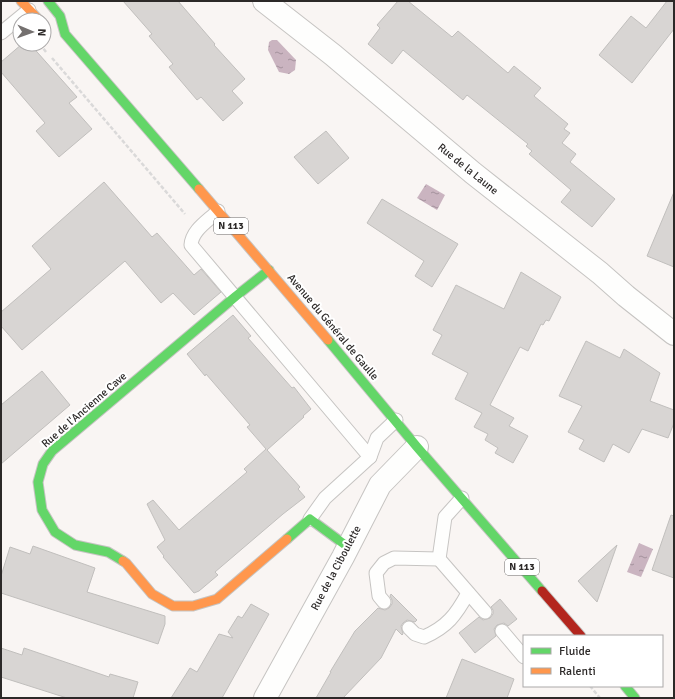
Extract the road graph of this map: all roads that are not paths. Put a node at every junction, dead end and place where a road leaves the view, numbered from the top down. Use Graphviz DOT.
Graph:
graph roads {
  1 [pos="48,1"];
  2 [pos="264,1"];
  3 [pos="25,5"];
  4 [pos="1,33"];
  5 [pos="65,34"];
  6 [pos="53,36"];
  7 [pos="218,211"];
  8 [pos="269,270"];
  9 [pos="236,296"];
  10 [pos="674,334"];
  11 [pos="396,420"];
  12 [pos="417,446"];
  13 [pos="370,457"];
  14 [pos="462,498"];
  15 [pos="310,520"];
  16 [pos="348,547"];
  17 [pos="439,559"];
  18 [pos="468,593"];
  19 [pos="384,602"];
  20 [pos="484,612"];
  21 [pos="409,628"];
  22 [pos="502,631"];
  23 [pos="580,635"];
  24 [pos="523,656"];
  25 [pos="626,687"];
  26 [pos="265,698"];
  27 [pos="635,698"];
  1 -- 5 [label="main road, Avenue du Général de Gaulle / N 113"];
  2 -- 10 [label="street, Rue de la Laune"];
  3 -- 4 [label="lane"];
  5 -- 6 [label="main road"];
  5 -- 7 [label="main road, Avenue du Général de Gaulle / N 113"];
  7 -- 8 [label="main road, Avenue du Général de Gaulle / N 113"];
  7 -- 9 [label="lane"];
  8 -- 9 [label="main road, Rue de l'Ancienne Cave"];
  8 -- 11 [label="main road, Avenue du Général de Gaulle / N 113"];
  9 -- 13 [label="lane"];
  9 -- 15 [label="main road, Rue de l'Ancienne Cave"];
  11 -- 12 [label="main road, Avenue du Général de Gaulle / N 113"];
  11 -- 13 [label="lane"];
  12 -- 14 [label="main road, Avenue du Général de Gaulle / N 113"];
  12 -- 16 [label="street, Rue de la Ciboulette"];
  13 -- 15 [label="lane"];
  14 -- 17 [label="lane"];
  14 -- 23 [label="main road, Avenue du Général de Gaulle / N 113"];
  15 -- 16 [label="main road"];
  16 -- 26 [label="street, Rue de la Ciboulette"];
  17 -- 18 [label="lane"];
  17 -- 19 [label="lane"];
  18 -- 20 [label="lane"];
  18 -- 21 [label="lane"];
  22 -- 24 [label="lane"];
  25 -- 27 [label="main road"];
}
